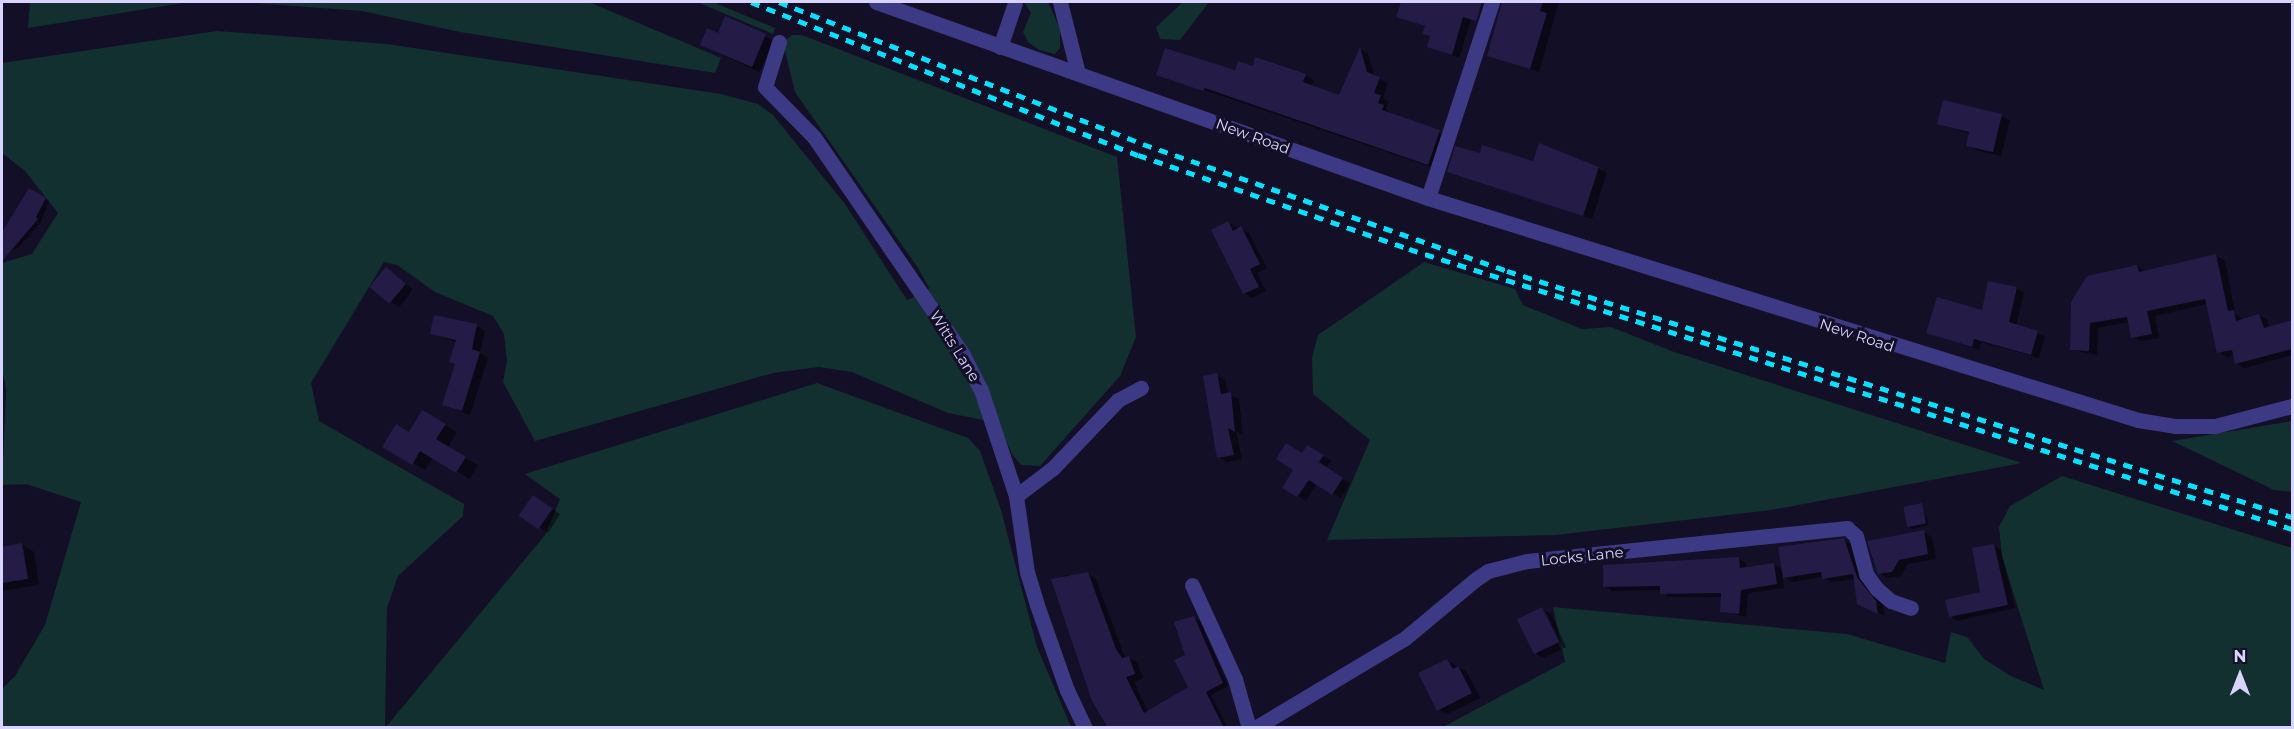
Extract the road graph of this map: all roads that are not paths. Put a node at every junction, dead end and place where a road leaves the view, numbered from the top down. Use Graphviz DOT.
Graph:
graph roads {
  1 [pos="876,2"];
  2 [pos="1060,2"];
  3 [pos="1492,2"];
  4 [pos="1015,3"];
  5 [pos="779,42"];
  6 [pos="1000,47"];
  7 [pos="1078,73"];
  8 [pos="1428,198"];
  9 [pos="1141,388"];
  10 [pos="2292,406"];
  11 [pos="1016,496"];
  12 [pos="1192,585"];
  13 [pos="1911,608"];
  14 [pos="1085,728"];
  15 [pos="1249,728"];
  16 [pos="1255,728"];
  1 -- 6 [label="street, New Road"];
  2 -- 7 [label="street"];
  3 -- 8 [label="street"];
  4 -- 6 [label="street"];
  5 -- 11 [label="street, Witts Lane"];
  6 -- 7 [label="street, New Road"];
  7 -- 8 [label="street, New Road"];
  8 -- 10 [label="street, New Road"];
  9 -- 11 [label="street"];
  11 -- 14 [label="street, Witts Lane"];
  12 -- 15 [label="street"];
  13 -- 16 [label="street, Locks Lane"];
}
